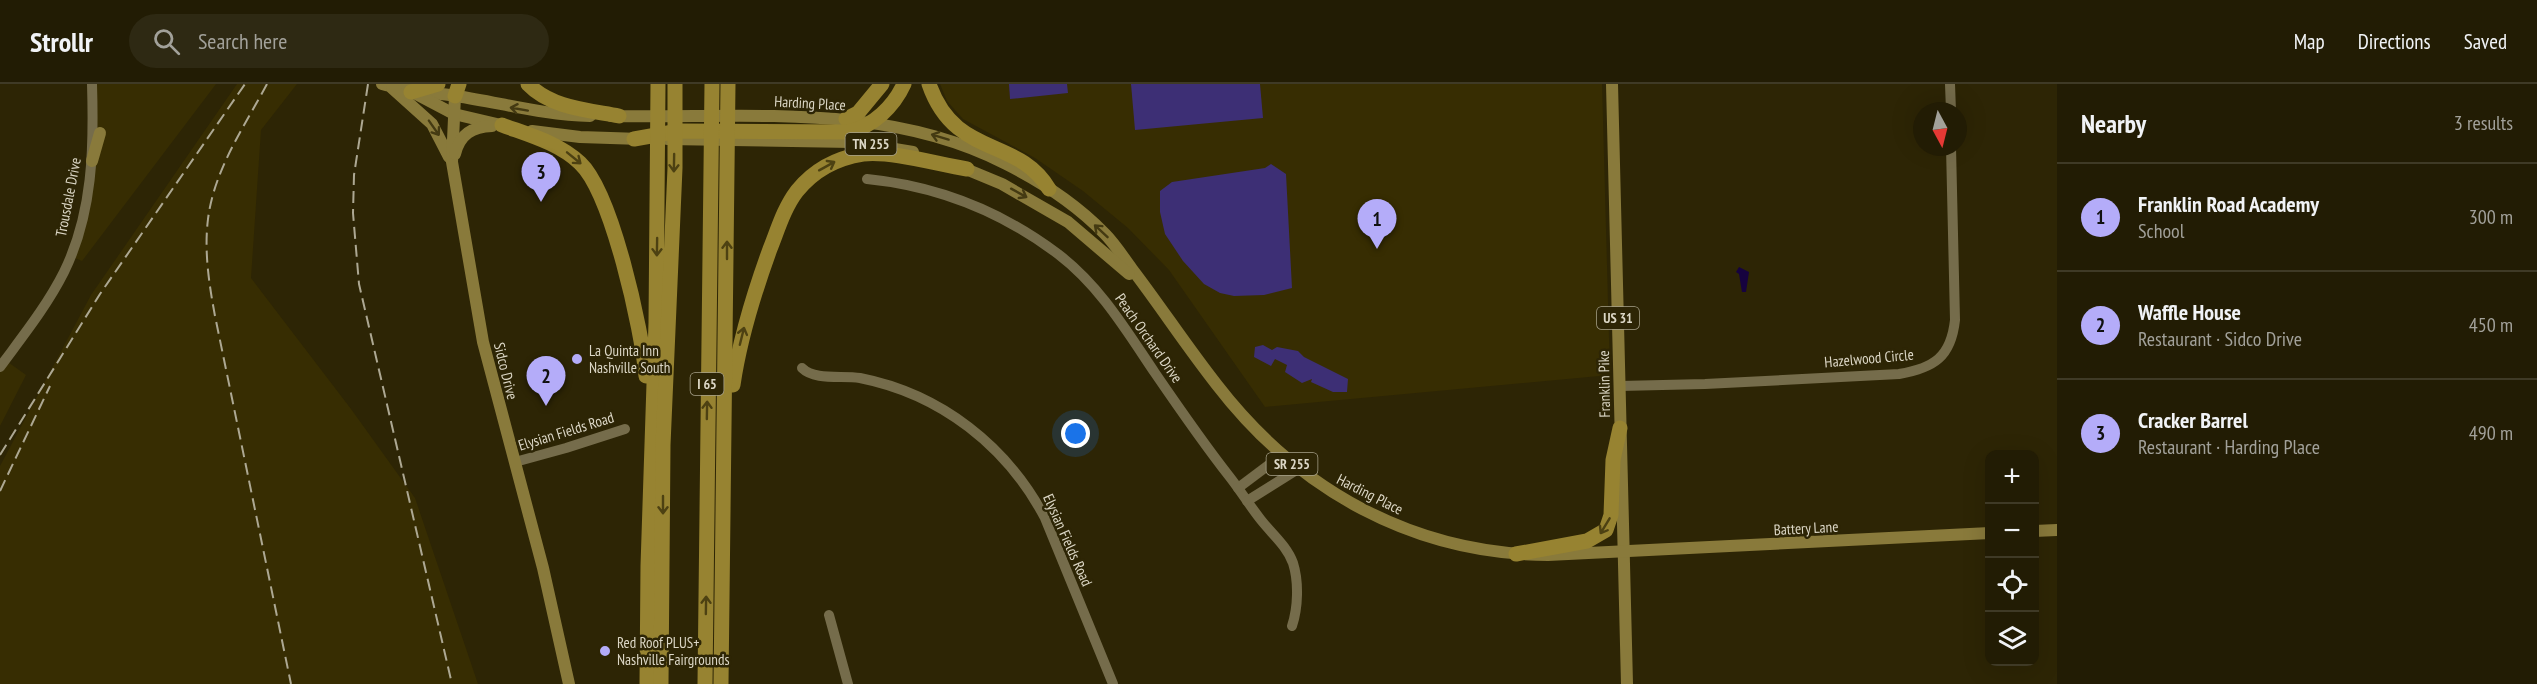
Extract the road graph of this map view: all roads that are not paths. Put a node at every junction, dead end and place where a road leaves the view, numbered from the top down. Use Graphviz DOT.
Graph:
graph roads {
  1 [pos="84,84"];
  2 [pos="92,84"];
  3 [pos="100,84"];
  4 [pos="438,84"];
  5 [pos="528,84"];
  6 [pos="658,84"];
  7 [pos="675,84"];
  8 [pos="712,84"];
  9 [pos="729,84"];
  10 [pos="882,84"];
  11 [pos="904,84"];
  12 [pos="929,84"];
  13 [pos="1612,84"];
  14 [pos="1950,84"];
  15 [pos="386,85"];
  16 [pos="457,90"];
  17 [pos="409,96"];
  18 [pos="1950,102"];
  19 [pos="454,114"];
  20 [pos="619,116"];
  21 [pos="93,117"];
  22 [pos="846,119"];
  23 [pos="872,122"];
  24 [pos="502,125"];
  25 [pos="100,133"];
  26 [pos="772,136"];
  27 [pos="626,139"];
  28 [pos="1951,156"];
  29 [pos="92,161"];
  30 [pos="452,165"];
  31 [pos="967,170"];
  32 [pos="867,180"];
  33 [pos="1049,189"];
  34 [pos="1150,293"];
  35 [pos="2,361"];
  36 [pos="802,368"];
  37 [pos="1620,386"];
  38 [pos="1620,428"];
  39 [pos="625,429"];
  40 [pos="652,441"];
  41 [pos="1282,455"];
  42 [pos="723,456"];
  43 [pos="515,462"];
  44 [pos="1298,469"];
  45 [pos="1238,488"];
  46 [pos="1247,501"];
  47 [pos="2057,530"];
  48 [pos="2039,531"];
  49 [pos="1985,533"];
  50 [pos="1624,553"];
  51 [pos="1516,554"];
  52 [pos="829,615"];
  53 [pos="1292,626"];
  54 [pos="569,684"];
  55 [pos="646,684"];
  56 [pos="661,684"];
  57 [pos="705,684"];
  58 [pos="721,684"];
  59 [pos="848,684"];
  60 [pos="1113,684"];
  61 [pos="1627,684"];
  1 -- 21 [label="street"];
  2 -- 21 [label="street, Trousdale Drive"];
  3 -- 25 [label="street"];
  4 -- 17 [label="highway"];
  5 -- 20 [label="highway"];
  6 -- 40 [label="highway, one-way"];
  7 -- 56 [label="highway, one-way"];
  57 -- 8 [label="highway, I 65, one-way"];
  42 -- 9 [label="highway, one-way"];
  10 -- 22 [label="highway"];
  11 -- 23 [label="highway"];
  12 -- 33 [label="highway"];
  13 -- 37 [label="main road, Franklin Pike / US 31"];
  14 -- 18 [label="street"];
  15 -- 17 [label="main road, Harding Place / TN 255"];
  16 -- 17 [label="main road, Harding Place / TN 255"];
  16 -- 19 [label="main road, Sidco Drive"];
  20 -- 16 [label="main road, Harding Place / TN 255, one-way"];
  17 -- 19 [label="main road, Harding Place / TN 255"];
  17 -- 30 [label="main road, TN 255, one-way"];
  19 -- 24 [label="main road, Harding Place / TN 255"];
  19 -- 30 [label="main road, Sidco Drive"];
  20 -- 22 [label="main road, Harding Place / TN 255"];
  21 -- 29 [label="street, Trousdale Drive"];
  22 -- 23 [label="main road, Harding Place / TN 255"];
  23 -- 26 [label="highway"];
  33 -- 23 [label="main road, Harding Place / TN 255, one-way"];
  24 -- 27 [label="main road, Harding Place / TN 255"];
  24 -- 30 [label="main road"];
  24 -- 40 [label="highway, one-way"];
  25 -- 29 [label="main road"];
  26 -- 27 [label="highway"];
  26 -- 31 [label="main road, Harding Place / TN 255"];
  28 -- 37 [label="street, Hazelwood Circle"];
  29 -- 35 [label="street, Trousdale Drive"];
  30 -- 43 [label="main road, Sidco Drive"];
  31 -- 34 [label="main road, Harding Place / TN 255, one-way"];
  42 -- 31 [label="highway, one-way"];
  32 -- 45 [label="street, Peach Orchard Drive"];
  34 -- 33 [label="main road, Harding Place / TN 255, one-way"];
  34 -- 41 [label="main road, Harding Place / SR 255"];
  36 -- 60 [label="street, Elysian Fields Road"];
  37 -- 38 [label="main road, Franklin Pike / US 31"];
  38 -- 50 [label="main road, Franklin Pike / US 31"];
  38 -- 51 [label="highway, one-way"];
  39 -- 43 [label="street, Elysian Fields Road"];
  40 -- 55 [label="highway"];
  41 -- 44 [label="main road, Harding Place / SR 255"];
  41 -- 45 [label="street"];
  42 -- 58 [label="highway"];
  43 -- 54 [label="main road, Sidco Drive"];
  44 -- 46 [label="street"];
  44 -- 51 [label="main road, Harding Place / SR 255"];
  45 -- 46 [label="street, Peach Orchard Drive"];
  46 -- 53 [label="street, Peach Orchard Drive"];
  47 -- 48 [label="main road"];
  49 -- 50 [label="main road, Battery Lane"];
  50 -- 51 [label="main road, Harding Place / SR 255"];
  50 -- 61 [label="main road, Franklin Pike / US 31"];
  52 -- 59 [label="street"];
}
